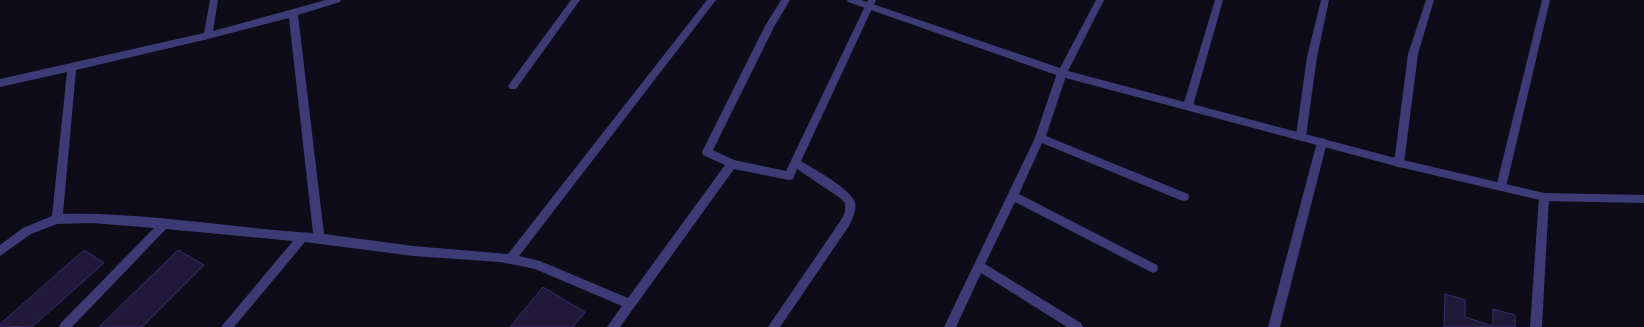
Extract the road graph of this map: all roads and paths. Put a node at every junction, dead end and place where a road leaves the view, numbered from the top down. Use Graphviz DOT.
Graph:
graph roads {
  1 [pos="214,0"];
  2 [pos="337,0"];
  3 [pos="576,0"];
  4 [pos="712,0"];
  5 [pos="786,0"];
  6 [pos="851,0"];
  7 [pos="1100,0"];
  8 [pos="1219,0"];
  9 [pos="1325,0"];
  10 [pos="1430,0"];
  11 [pos="1546,0"];
  12 [pos="871,3"];
  13 [pos="293,14"];
  14 [pos="208,36"];
  15 [pos="72,67"];
  16 [pos="1062,73"];
  17 [pos="0,83"];
  18 [pos="513,86"];
  19 [pos="1188,106"];
  20 [pos="1302,136"];
  21 [pos="1040,138"];
  22 [pos="1322,142"];
  23 [pos="796,162"];
  24 [pos="1399,163"];
  25 [pos="732,164"];
  26 [pos="1501,187"];
  27 [pos="1013,196"];
  28 [pos="1184,197"];
  29 [pos="1544,197"];
  30 [pos="1644,198"];
  31 [pos="57,219"];
  32 [pos="164,224"];
  33 [pos="303,237"];
  34 [pos="319,238"];
  35 [pos="0,251"];
  36 [pos="510,259"];
  37 [pos="979,266"];
  38 [pos="1153,268"];
  39 [pos="630,304"];
  40 [pos="65,327"];
  41 [pos="227,327"];
  42 [pos="613,327"];
  43 [pos="774,327"];
  44 [pos="950,327"];
  45 [pos="1078,327"];
  46 [pos="1274,327"];
  47 [pos="1537,327"];
  1 -- 14 [label="street"];
  2 -- 13 [label="street"];
  3 -- 18 [label="street"];
  4 -- 36 [label="street"];
  5 -- 25 [label="street"];
  6 -- 12 [label="street"];
  7 -- 16 [label="street"];
  8 -- 19 [label="street"];
  9 -- 20 [label="street"];
  10 -- 24 [label="street"];
  11 -- 26 [label="street"];
  12 -- 16 [label="street"];
  12 -- 23 [label="street"];
  13 -- 14 [label="street"];
  13 -- 34 [label="street"];
  14 -- 15 [label="street"];
  15 -- 17 [label="street"];
  15 -- 31 [label="street"];
  16 -- 19 [label="street"];
  16 -- 21 [label="street"];
  19 -- 20 [label="street"];
  20 -- 22 [label="street"];
  21 -- 27 [label="street"];
  21 -- 28 [label="street"];
  22 -- 24 [label="street"];
  22 -- 46 [label="street"];
  23 -- 25 [label="street"];
  23 -- 43 [label="street"];
  24 -- 26 [label="street"];
  25 -- 39 [label="street"];
  26 -- 29 [label="street"];
  27 -- 37 [label="street"];
  27 -- 38 [label="street"];
  29 -- 30 [label="street"];
  29 -- 47 [label="street"];
  31 -- 32 [label="street"];
  31 -- 35 [label="street"];
  32 -- 33 [label="street"];
  32 -- 40 [label="street"];
  33 -- 34 [label="street"];
  33 -- 41 [label="street"];
  34 -- 36 [label="street"];
  36 -- 39 [label="street"];
  37 -- 44 [label="street"];
  37 -- 45 [label="street"];
  39 -- 42 [label="street"];
}
